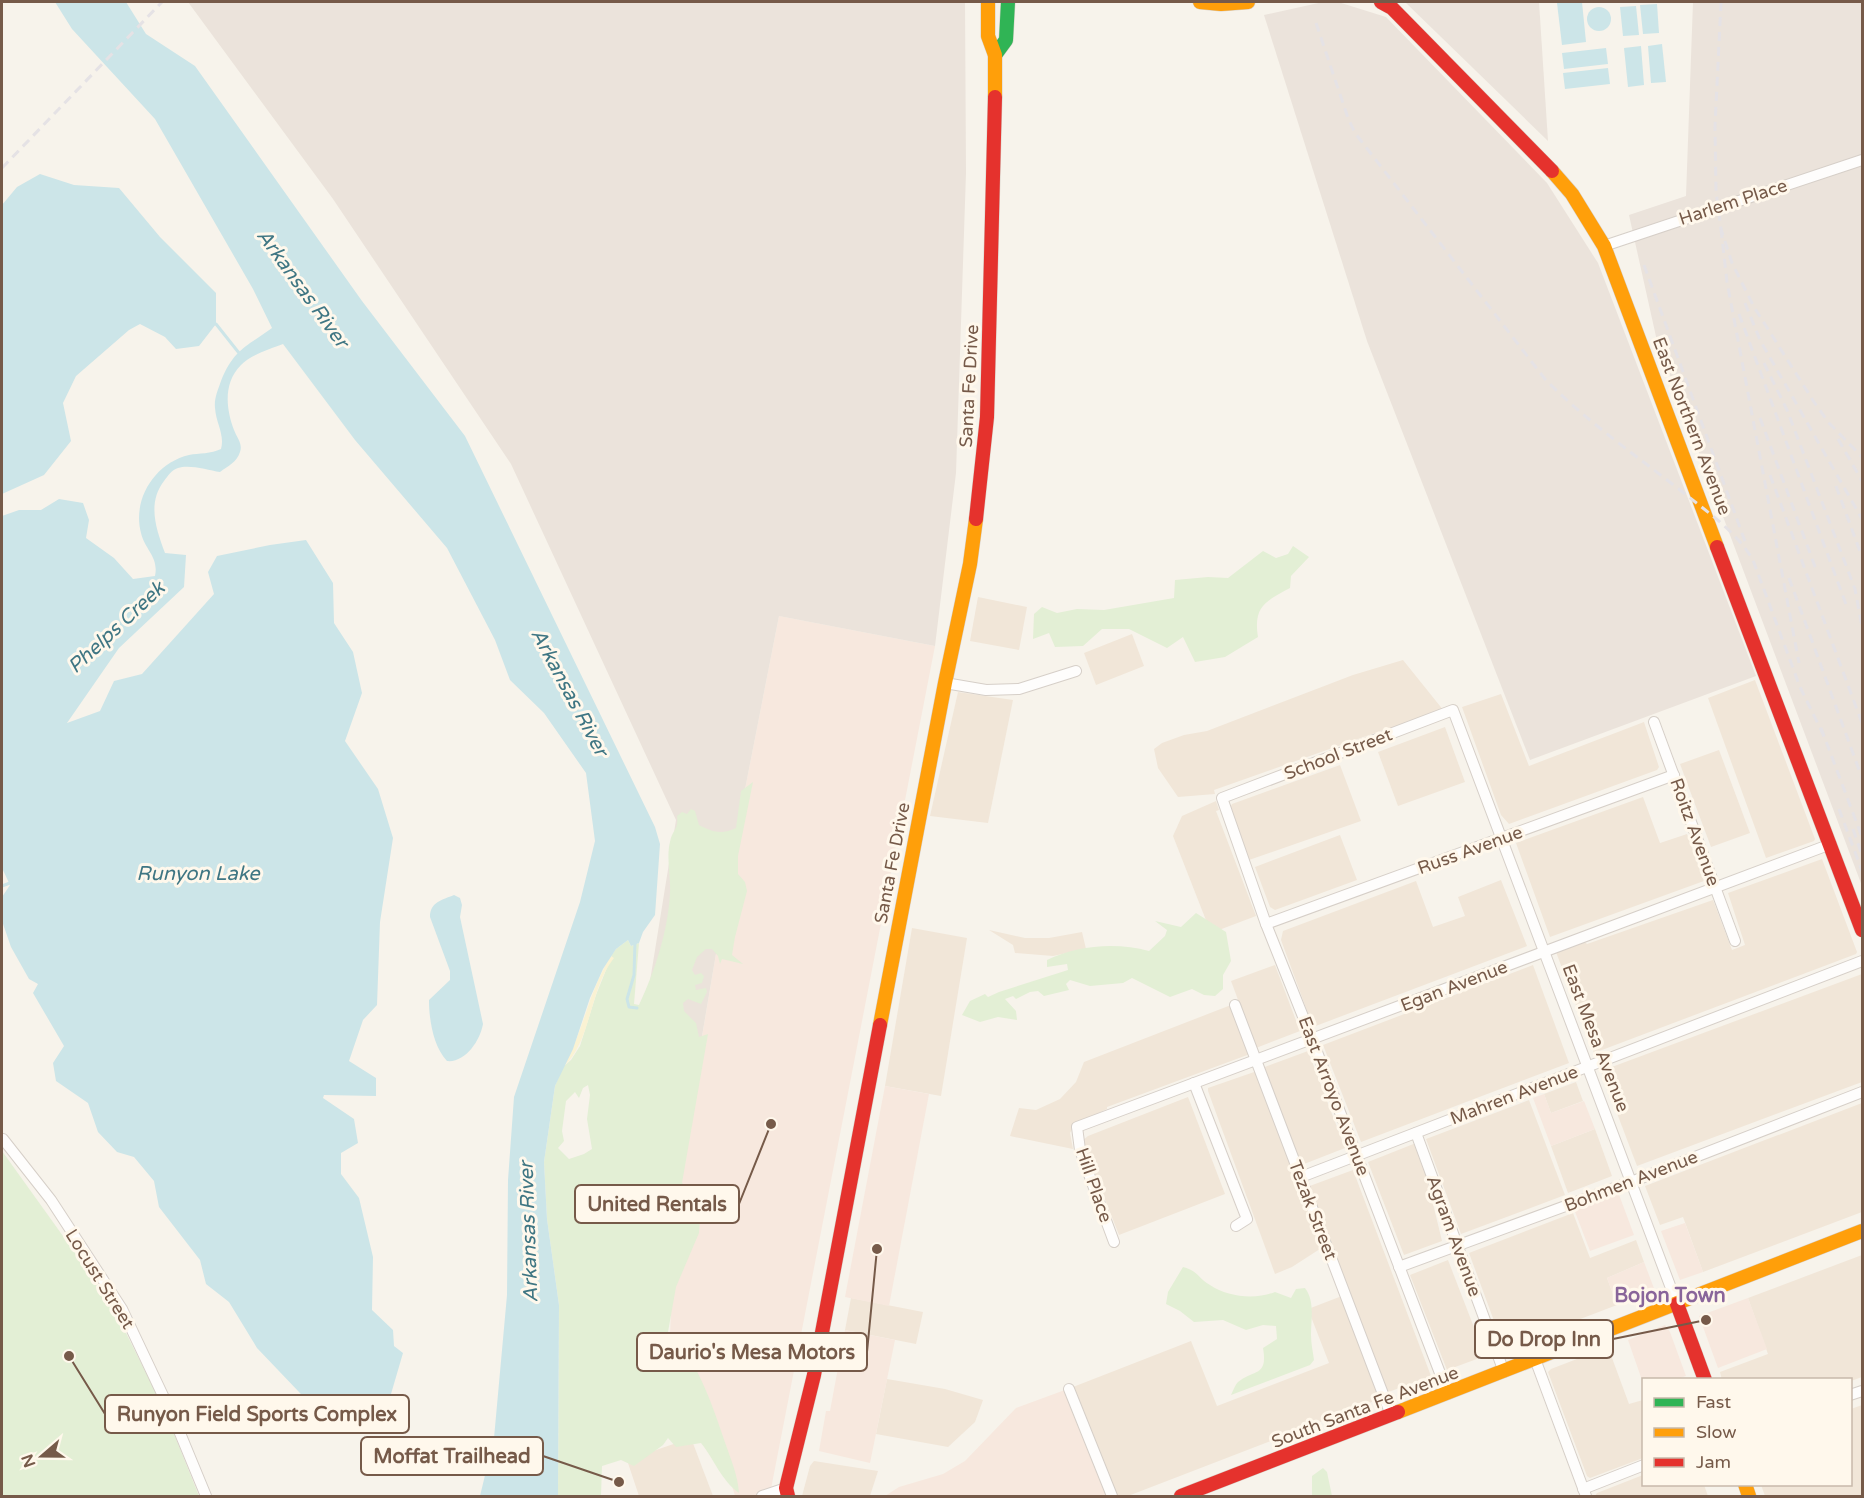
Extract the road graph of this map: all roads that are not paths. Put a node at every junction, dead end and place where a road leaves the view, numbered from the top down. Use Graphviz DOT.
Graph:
graph roads {
  1 [pos="987,2"];
  2 [pos="1008,2"];
  3 [pos="1200,2"];
  4 [pos="1248,2"];
  5 [pos="1381,2"];
  6 [pos="995,56"];
  7 [pos="1863,159"];
  8 [pos="1604,246"];
  9 [pos="1076,671"];
  10 [pos="945,683"];
  11 [pos="1453,710"];
  12 [pos="1654,722"];
  13 [pos="1674,775"];
  14 [pos="1222,798"];
  15 [pos="1502,838"];
  16 [pos="1831,844"];
  17 [pos="1715,887"];
  18 [pos="1266,924"];
  19 [pos="1863,930"];
  20 [pos="1735,941"];
  21 [pos="1544,952"];
  22 [pos="1863,961"];
  23 [pos="1235,1005"];
  24 [pos="1312,1039"];
  25 [pos="1256,1060"];
  26 [pos="1587,1066"];
  27 [pos="1194,1083"];
  28 [pos="1863,1092"];
  29 [pos="1077,1127"];
  30 [pos="1416,1133"];
  31 [pos="3,1139"];
  32 [pos="1357,1156"];
  33 [pos="1300,1178"];
  34 [pos="1631,1182"];
  35 [pos="1236,1226"];
  36 [pos="1863,1231"];
  37 [pos="1114,1242"];
  38 [pos="1458,1246"];
  39 [pos="1399,1267"];
  40 [pos="1677,1304"];
  41 [pos="1535,1359"];
  42 [pos="1504,1372"];
  43 [pos="1704,1378"];
  44 [pos="1069,1389"];
  45 [pos="1448,1394"];
  46 [pos="1391,1415"];
  47 [pos="1642,1466"];
  48 [pos="1584,1493"];
  49 [pos="784,1494"];
  50 [pos="206,1497"];
  51 [pos="762,1497"];
  52 [pos="1112,1497"];
  53 [pos="1181,1497"];
  1 -- 6 [label="main road"];
  2 -- 6 [label="main road"];
  3 -- 4 [label="main road"];
  5 -- 8 [label="main road, East Northern Avenue"];
  6 -- 10 [label="main road, Santa Fe Drive"];
  7 -- 8 [label="street, Harlem Place"];
  8 -- 16 [label="main road, East Northern Avenue"];
  9 -- 10 [label="street"];
  10 -- 49 [label="main road, Santa Fe Drive"];
  11 -- 14 [label="street, School Street"];
  11 -- 15 [label="street, East Mesa Avenue"];
  12 -- 13 [label="street, Roitz Avenue"];
  13 -- 15 [label="street, Russ Avenue"];
  13 -- 17 [label="street, Roitz Avenue"];
  14 -- 18 [label="street, East Arroyo Avenue"];
  15 -- 18 [label="street, Russ Avenue"];
  15 -- 21 [label="street, East Mesa Avenue"];
  16 -- 17 [label="street, Egan Avenue"];
  16 -- 19 [label="main road, East Northern Avenue"];
  17 -- 20 [label="street, Roitz Avenue"];
  17 -- 21 [label="street, Egan Avenue"];
  18 -- 24 [label="street, East Arroyo Avenue"];
  21 -- 24 [label="street, Egan Avenue"];
  21 -- 26 [label="street, East Mesa Avenue"];
  22 -- 26 [label="street, Mahren Avenue"];
  23 -- 25 [label="street, Tezak Street"];
  24 -- 25 [label="street, Egan Avenue"];
  24 -- 32 [label="street, East Arroyo Avenue"];
  25 -- 27 [label="street, Egan Avenue"];
  25 -- 33 [label="street, Tezak Street"];
  26 -- 30 [label="street, Mahren Avenue"];
  26 -- 34 [label="street, East Mesa Avenue"];
  27 -- 29 [label="street, Egan Avenue"];
  27 -- 35 [label="street"];
  28 -- 34 [label="street, Bohmen Avenue"];
  29 -- 37 [label="street, Hill Place"];
  30 -- 32 [label="street, Mahren Avenue"];
  30 -- 38 [label="street, Agram Avenue"];
  31 -- 50 [label="street, Locust Street"];
  32 -- 33 [label="street, Mahren Avenue"];
  32 -- 39 [label="street, East Arroyo Avenue"];
  33 -- 46 [label="street, Tezak Street"];
  34 -- 38 [label="street, Bohmen Avenue"];
  34 -- 40 [label="street, East Mesa Avenue"];
  36 -- 40 [label="main road, South Santa Fe Avenue"];
  38 -- 39 [label="street, Bohmen Avenue"];
  38 -- 42 [label="street, Agram Avenue"];
  39 -- 45 [label="street, East Arroyo Avenue"];
  40 -- 41 [label="main road, South Santa Fe Avenue"];
  40 -- 43 [label="main road, East Mesa Avenue"];
  41 -- 42 [label="main road, South Santa Fe Avenue"];
  41 -- 48 [label="street"];
  42 -- 45 [label="main road, South Santa Fe Avenue"];
  44 -- 52 [label="street"];
  45 -- 46 [label="main road, South Santa Fe Avenue"];
  46 -- 53 [label="main road, South Santa Fe Avenue"];
  47 -- 48 [label="street"];
  49 -- 51 [label="street"];
}
